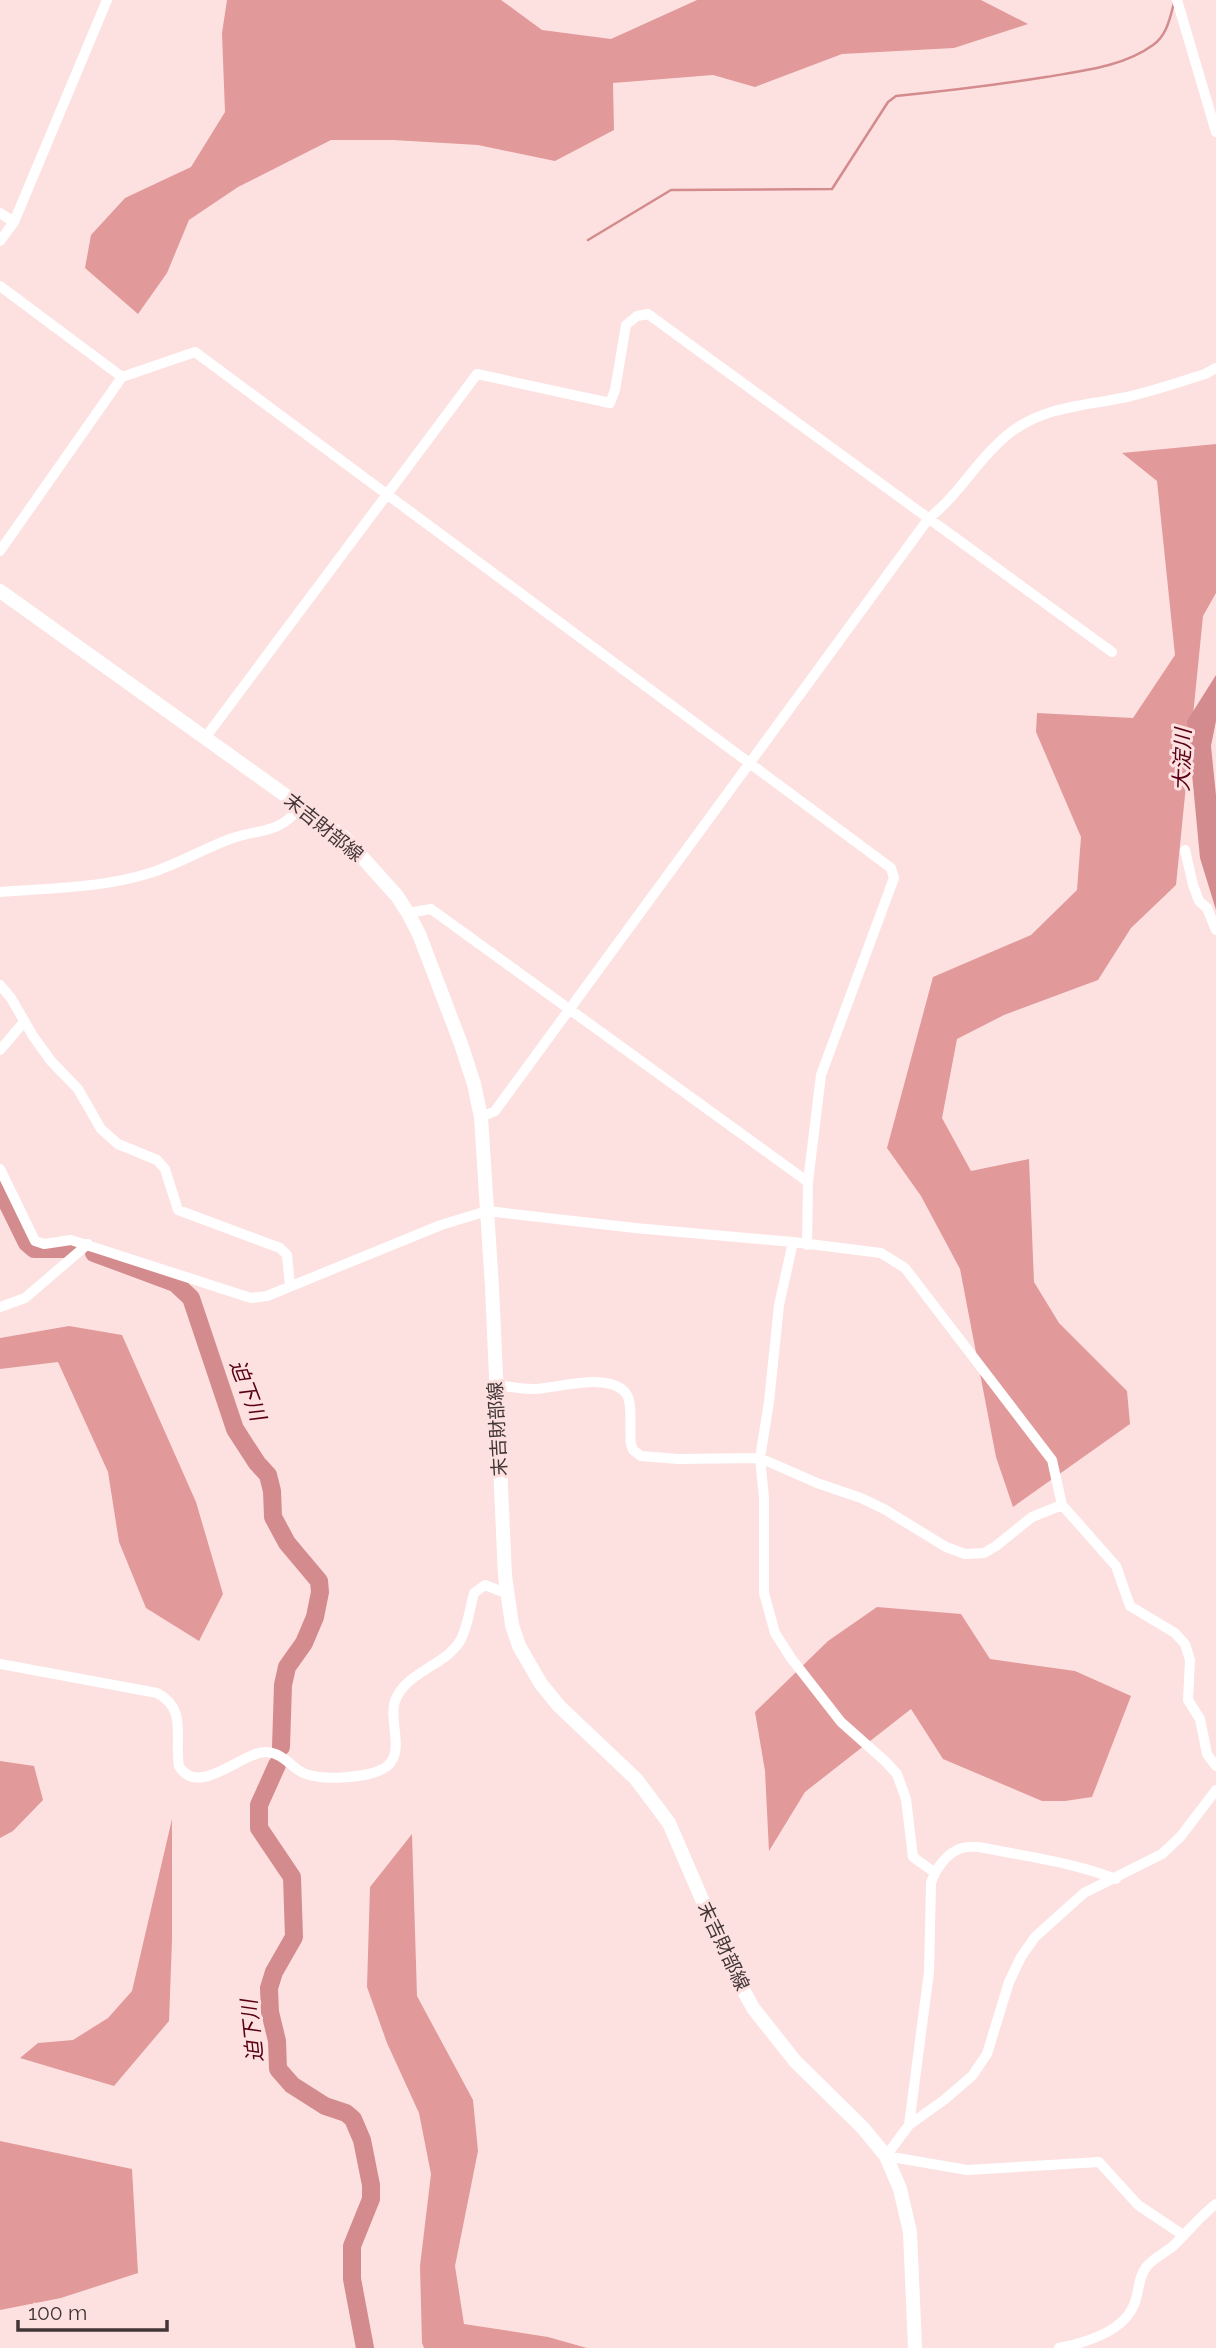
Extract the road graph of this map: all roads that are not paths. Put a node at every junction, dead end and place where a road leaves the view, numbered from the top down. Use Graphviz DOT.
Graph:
graph roads {
  1 [pos="107,0"];
  2 [pos="1177,0"];
  3 [pos="1216,132"];
  4 [pos="0,213"];
  5 [pos="13,222"];
  6 [pos="0,241"];
  7 [pos="0,286"];
  8 [pos="1216,368"];
  9 [pos="122,377"];
  10 [pos="385,495"];
  11 [pos="929,518"];
  12 [pos="0,551"];
  13 [pos="0,591"];
  14 [pos="1112,652"];
  15 [pos="205,738"];
  16 [pos="748,763"];
  17 [pos="301,806"];
  18 [pos="1185,850"];
  19 [pos="0,892"];
  20 [pos="408,913"];
  21 [pos="1216,930"];
  22 [pos="0,985"];
  23 [pos="569,1009"];
  24 [pos="24,1022"];
  25 [pos="0,1050"];
  26 [pos="481,1117"];
  27 [pos="0,1169"];
  28 [pos="808,1182"];
  29 [pos="486,1211"];
  30 [pos="793,1242"];
  31 [pos="88,1244"];
  32 [pos="807,1245"];
  33 [pos="290,1286"];
  34 [pos="0,1307"];
  35 [pos="495,1385"];
  36 [pos="760,1458"];
  37 [pos="1062,1505"];
  38 [pos="508,1594"];
  39 [pos="0,1664"];
  40 [pos="1216,1766"];
  41 [pos="1216,1790"];
  42 [pos="934,1872"];
  43 [pos="1116,1878"];
  44 [pos="909,2125"];
  45 [pos="886,2156"];
  46 [pos="1216,2203"];
  47 [pos="1183,2235"];
  48 [pos="915,2348"];
  49 [pos="1059,2348"];
  1 -- 5 [label="street"];
  2 -- 3 [label="street"];
  4 -- 5 [label="street"];
  5 -- 6 [label="street"];
  7 -- 9 [label="street"];
  8 -- 11 [label="street"];
  9 -- 10 [label="street"];
  9 -- 12 [label="street"];
  10 -- 11 [label="street"];
  10 -- 15 [label="street"];
  10 -- 16 [label="street"];
  11 -- 14 [label="street"];
  11 -- 16 [label="street"];
  13 -- 15 [label="main road, 末吉財部線"];
  15 -- 17 [label="main road, 末吉財部線"];
  16 -- 23 [label="street"];
  16 -- 28 [label="street"];
  17 -- 19 [label="street"];
  17 -- 20 [label="main road, 末吉財部線"];
  18 -- 21 [label="street"];
  20 -- 23 [label="street"];
  20 -- 26 [label="main road, 末吉財部線"];
  22 -- 24 [label="street"];
  23 -- 26 [label="street"];
  23 -- 28 [label="street"];
  24 -- 25 [label="street"];
  24 -- 33 [label="street"];
  26 -- 29 [label="main road, 末吉財部線"];
  27 -- 31 [label="street"];
  28 -- 32 [label="street"];
  29 -- 30 [label="street"];
  29 -- 33 [label="street"];
  29 -- 35 [label="main road, 末吉財部線"];
  30 -- 32 [label="street"];
  30 -- 36 [label="street"];
  31 -- 33 [label="street"];
  31 -- 34 [label="street"];
  32 -- 37 [label="street"];
  35 -- 36 [label="street"];
  35 -- 38 [label="main road, 末吉財部線"];
  36 -- 37 [label="street"];
  36 -- 42 [label="street"];
  37 -- 40 [label="street"];
  38 -- 39 [label="street"];
  38 -- 45 [label="main road, 末吉財部線"];
  41 -- 43 [label="street"];
  42 -- 43 [label="street"];
  42 -- 44 [label="street"];
  43 -- 44 [label="street"];
  44 -- 45 [label="street"];
  45 -- 47 [label="street"];
  45 -- 48 [label="main road, 末吉財部線"];
  46 -- 47 [label="street"];
  47 -- 49 [label="street"];
}
